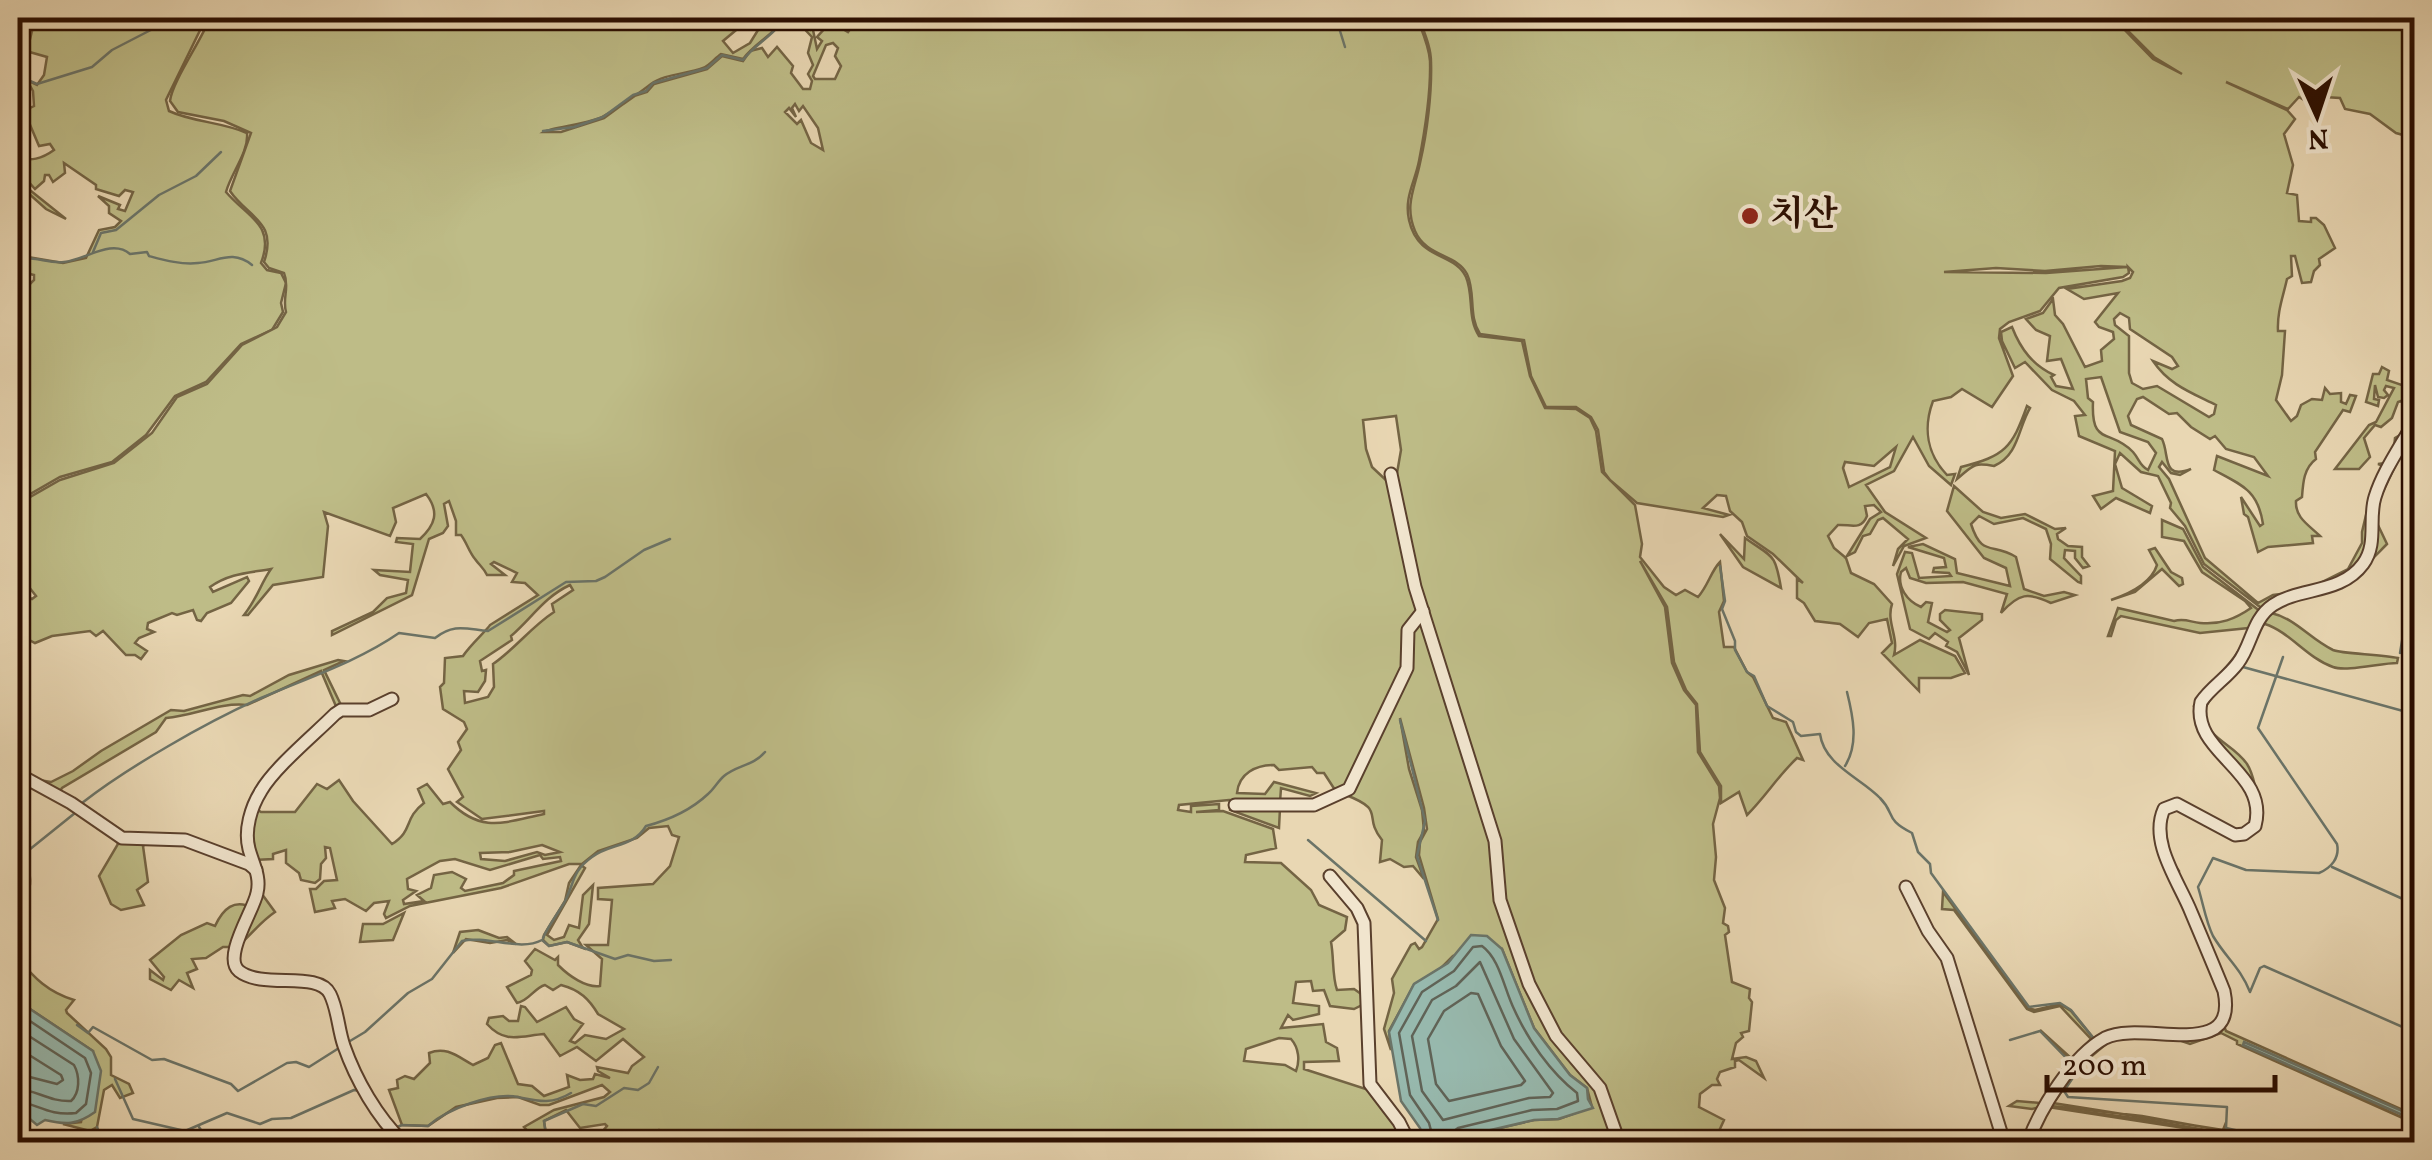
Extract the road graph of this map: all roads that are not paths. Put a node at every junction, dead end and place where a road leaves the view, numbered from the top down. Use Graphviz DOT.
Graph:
graph roads {
  1 [pos="2414,422"];
  2 [pos="1391,474"];
  3 [pos="1424,611"];
  4 [pos="392,699"];
  5 [pos="18,774"];
  6 [pos="1235,805"];
  7 [pos="256,870"];
  8 [pos="1330,876"];
  9 [pos="1906,887"];
  10 [pos="403,1142"];
  11 [pos="1408,1142"];
  12 [pos="1619,1142"];
  13 [pos="2004,1142"];
  14 [pos="2028,1142"];
  1 -- 14 [label="street"];
  2 -- 3 [label="street"];
  3 -- 6 [label="street"];
  3 -- 12 [label="street"];
  4 -- 7 [label="street"];
  5 -- 7 [label="street"];
  7 -- 10 [label="street"];
  8 -- 11 [label="street"];
  9 -- 13 [label="street"];
}
